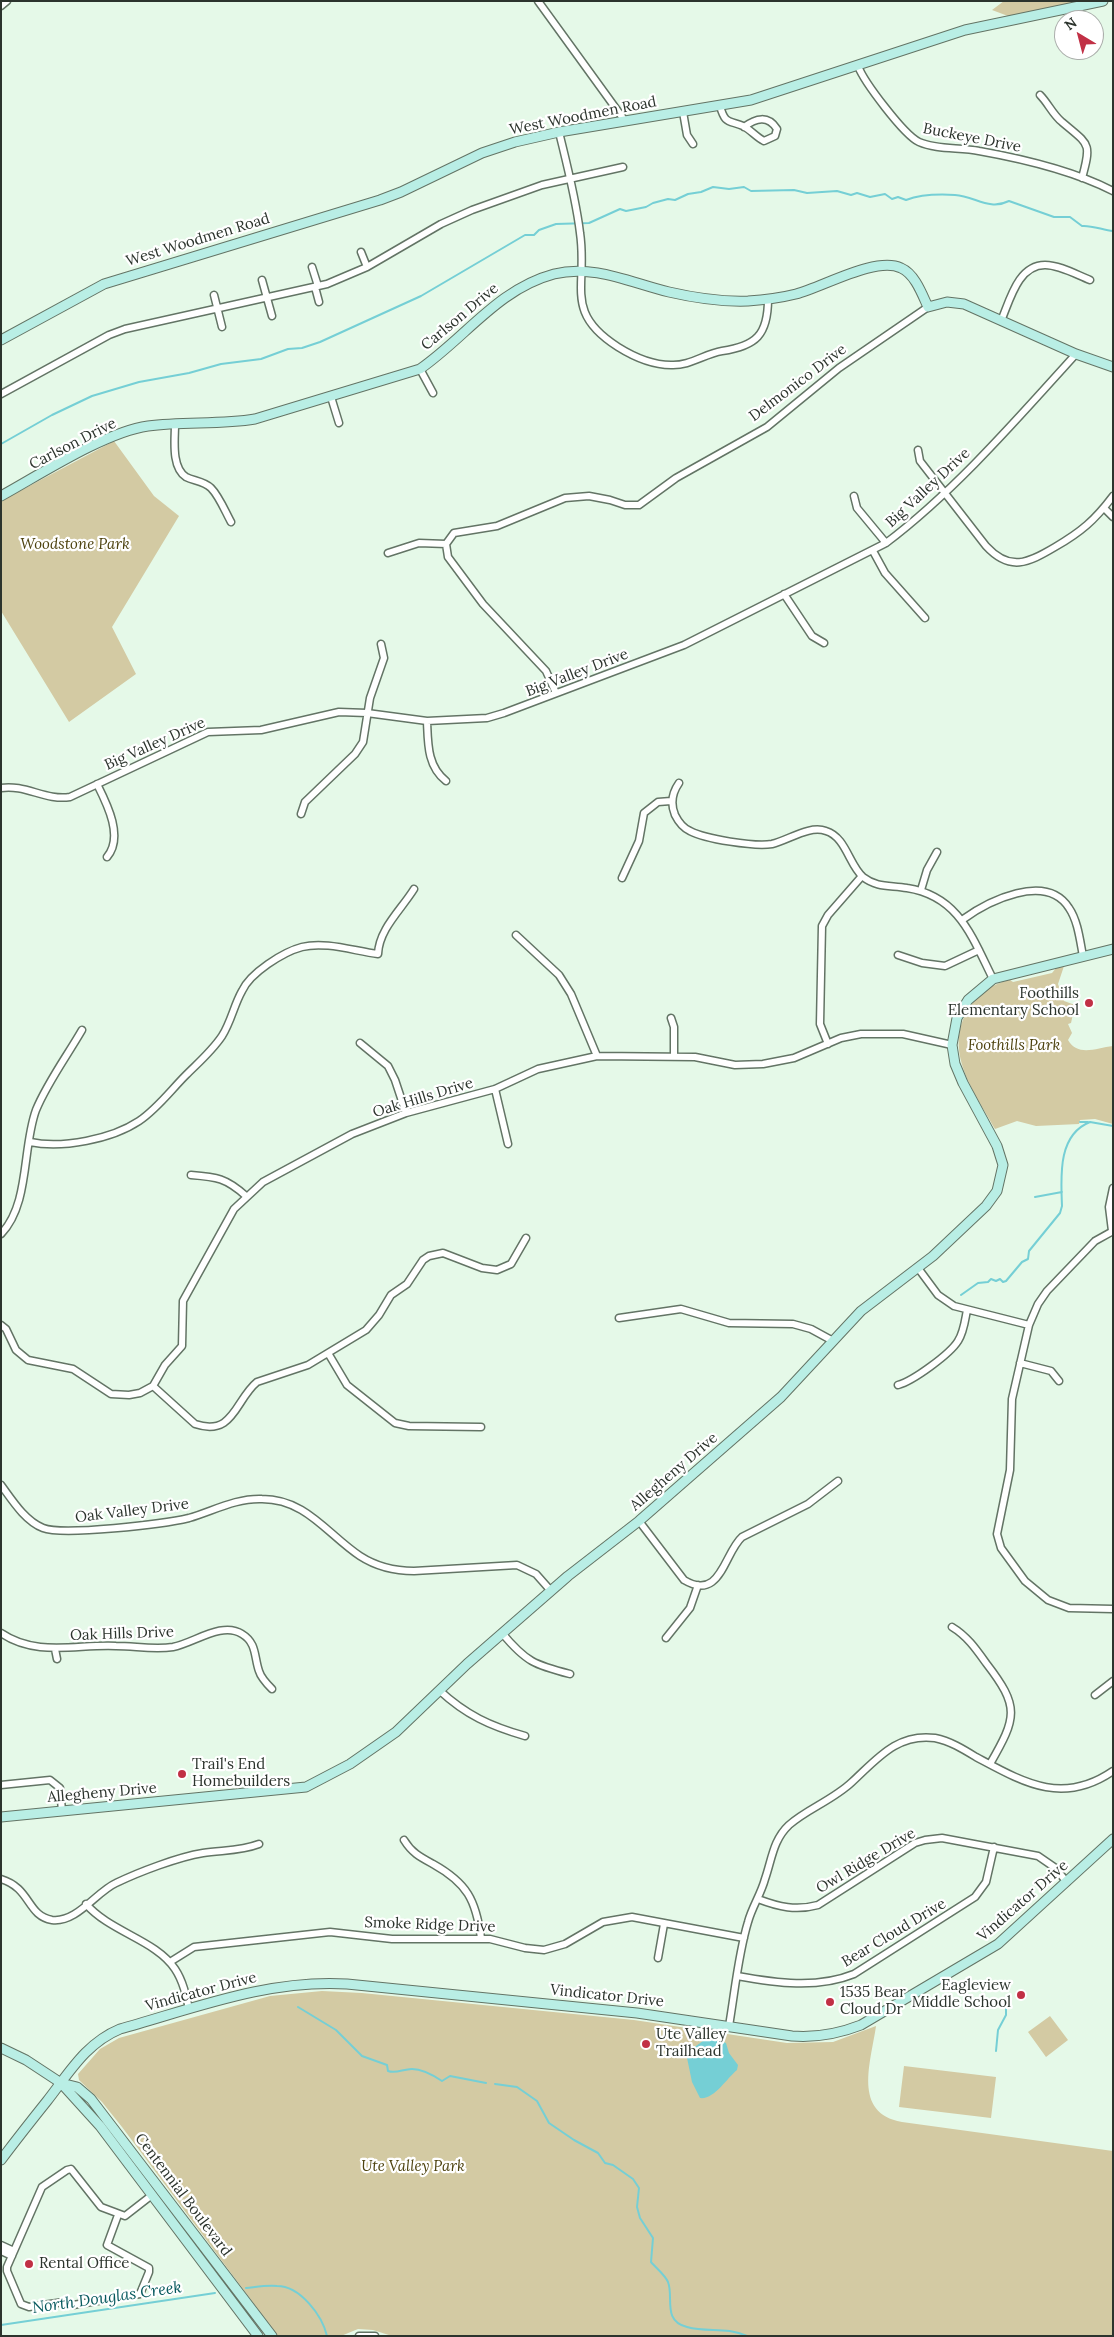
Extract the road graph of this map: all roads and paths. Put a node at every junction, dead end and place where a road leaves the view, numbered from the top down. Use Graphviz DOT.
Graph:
graph roads {
  1 [pos="8,1"];
  2 [pos="538,1"];
  3 [pos="1103,1"];
  4 [pos="1,6"];
  5 [pos="858,66"];
  6 [pos="1040,95"];
  7 [pos="720,106"];
  8 [pos="683,112"];
  9 [pos="625,121"];
  10 [pos="744,126"];
  11 [pos="559,132"];
  12 [pos="693,144"];
  13 [pos="623,167"];
  14 [pos="1082,178"];
  15 [pos="570,179"];
  16 [pos="1113,191"];
  17 [pos="361,252"];
  18 [pos="312,267"];
  19 [pos="367,267"];
  20 [pos="582,271"];
  21 [pos="262,280"];
  22 [pos="1090,280"];
  23 [pos="316,287"];
  24 [pos="214,295"];
  25 [pos="267,298"];
  26 [pos="768,299"];
  27 [pos="319,302"];
  28 [pos="928,307"];
  29 [pos="217,308"];
  30 [pos="272,316"];
  31 [pos="1002,321"];
  32 [pos="222,327"];
  33 [pos="1,340"];
  34 [pos="1076,354"];
  35 [pos="1113,366"];
  36 [pos="420,369"];
  37 [pos="433,393"];
  38 [pos="1,394"];
  39 [pos="331,397"];
  40 [pos="339,423"];
  41 [pos="174,424"];
  42 [pos="918,450"];
  43 [pos="944,492"];
  44 [pos="1,496"];
  45 [pos="854,496"];
  46 [pos="1113,496"];
  47 [pos="1104,508"];
  48 [pos="1113,517"];
  49 [pos="231,522"];
  50 [pos="886,543"];
  51 [pos="446,544"];
  52 [pos="873,550"];
  53 [pos="388,553"];
  54 [pos="784,594"];
  55 [pos="925,618"];
  56 [pos="824,643"];
  57 [pos="382,644"];
  58 [pos="556,693"];
  59 [pos="368,713"];
  60 [pos="427,721"];
  61 [pos="446,781"];
  62 [pos="679,783"];
  63 [pos="97,784"];
  64 [pos="1,788"];
  65 [pos="671,801"];
  66 [pos="301,814"];
  67 [pos="937,852"];
  68 [pos="107,857"];
  69 [pos="862,876"];
  70 [pos="622,878"];
  71 [pos="414,889"];
  72 [pos="921,890"];
  73 [pos="962,920"];
  74 [pos="516,935"];
  75 [pos="1113,949"];
  76 [pos="979,950"];
  77 [pos="898,956"];
  78 [pos="1083,956"];
  79 [pos="993,979"];
  80 [pos="671,1018"];
  81 [pos="82,1030"];
  82 [pos="360,1043"];
  83 [pos="828,1044"];
  84 [pos="952,1045"];
  85 [pos="597,1056"];
  86 [pos="674,1056"];
  87 [pos="495,1089"];
  88 [pos="406,1113"];
  89 [pos="30,1142"];
  90 [pos="508,1144"];
  91 [pos="191,1175"];
  92 [pos="1113,1188"];
  93 [pos="246,1196"];
  94 [pos="1112,1231"];
  95 [pos="1,1234"];
  96 [pos="526,1238"];
  97 [pos="918,1268"];
  98 [pos="967,1310"];
  99 [pos="619,1318"];
  100 [pos="1,1325"];
  101 [pos="1029,1325"];
  102 [pos="833,1341"];
  103 [pos="328,1353"];
  104 [pos="1020,1363"];
  105 [pos="1059,1380"];
  106 [pos="898,1385"];
  107 [pos="152,1386"];
  108 [pos="481,1426"];
  109 [pos="838,1481"];
  110 [pos="2,1489"];
  111 [pos="639,1521"];
  112 [pos="698,1585"];
  113 [pos="551,1591"];
  114 [pos="1113,1609"];
  115 [pos="952,1627"];
  116 [pos="1,1633"];
  117 [pos="502,1634"];
  118 [pos="666,1638"];
  119 [pos="55,1649"];
  120 [pos="57,1659"];
  121 [pos="570,1674"];
  122 [pos="1113,1682"];
  123 [pos="272,1689"];
  124 [pos="439,1690"];
  125 [pos="1095,1695"];
  126 [pos="525,1736"];
  127 [pos="990,1764"];
  128 [pos="1113,1771"];
  129 [pos="1,1785"];
  130 [pos="62,1811"];
  131 [pos="1,1816"];
  132 [pos="1113,1839"];
  133 [pos="404,1840"];
  134 [pos="259,1844"];
  135 [pos="994,1847"];
  136 [pos="1,1878"];
  137 [pos="1067,1882"];
  138 [pos="758,1899"];
  139 [pos="86,1904"];
  140 [pos="664,1924"];
  141 [pos="481,1938"];
  142 [pos="744,1938"];
  143 [pos="658,1958"];
  144 [pos="170,1962"];
  145 [pos="737,1976"];
  146 [pos="189,2009"];
  147 [pos="729,2026"];
  148 [pos="1,2048"];
  149 [pos="61,2082"];
  150 [pos="3,2155"];
  151 [pos="152,2195"];
  152 [pos="118,2214"];
  153 [pos="1,2244"];
  154 [pos="1,2251"];
  155 [pos="13,2253"];
  156 [pos="258,2336"];
  157 [pos="272,2336"];
  158 [pos="359,2336"];
  159 [pos="374,2336"];
  1 -- 4 [label="street"];
  2 -- 9 [label="street"];
  3 -- 5 [label="main road, West Woodmen Road"];
  5 -- 7 [label="main road, West Woodmen Road"];
  5 -- 14 [label="street, Buckeye Drive"];
  6 -- 14 [label="street"];
  7 -- 8 [label="main road, West Woodmen Road"];
  7 -- 10 [label="street"];
  8 -- 9 [label="main road, West Woodmen Road"];
  8 -- 12 [label="street"];
  9 -- 11 [label="main road, West Woodmen Road"];
  10 -- 10 [label="street"];
  11 -- 15 [label="street"];
  11 -- 33 [label="main road, West Woodmen Road"];
  13 -- 15 [label="street"];
  14 -- 16 [label="street, Buckeye Drive"];
  15 -- 19 [label="street"];
  15 -- 20 [label="street"];
  17 -- 19 [label="street"];
  18 -- 23 [label="street"];
  19 -- 23 [label="street"];
  20 -- 26 [label="main road, Carlson Drive"];
  20 -- 26 [label="street"];
  20 -- 36 [label="main road, Carlson Drive"];
  21 -- 25 [label="street"];
  22 -- 31 [label="street"];
  23 -- 25 [label="street"];
  23 -- 27 [label="street"];
  24 -- 29 [label="street"];
  25 -- 29 [label="street"];
  25 -- 30 [label="street"];
  26 -- 28 [label="main road, Carlson Drive"];
  28 -- 31 [label="main road, Delmonico Drive"];
  28 -- 51 [label="street, Delmonico Drive"];
  29 -- 32 [label="street"];
  29 -- 38 [label="street"];
  31 -- 34 [label="main road, Delmonico Drive"];
  34 -- 35 [label="main road, Delmonico Drive"];
  34 -- 43 [label="street, Big Valley Drive"];
  36 -- 37 [label="street"];
  36 -- 39 [label="main road, Carlson Drive"];
  39 -- 40 [label="street"];
  39 -- 41 [label="main road, Carlson Drive"];
  41 -- 44 [label="main road, Carlson Drive"];
  41 -- 49 [label="street"];
  42 -- 43 [label="street"];
  43 -- 47 [label="street"];
  43 -- 50 [label="street, Big Valley Drive"];
  45 -- 50 [label="street"];
  46 -- 47 [label="street"];
  47 -- 48 [label="street"];
  50 -- 52 [label="street, Big Valley Drive"];
  51 -- 53 [label="street"];
  51 -- 58 [label="street"];
  52 -- 54 [label="street, Big Valley Drive"];
  52 -- 55 [label="street"];
  54 -- 56 [label="street"];
  54 -- 58 [label="street, Big Valley Drive"];
  57 -- 59 [label="street"];
  58 -- 60 [label="street, Big Valley Drive"];
  59 -- 60 [label="street, Big Valley Drive"];
  59 -- 63 [label="street, Big Valley Drive"];
  59 -- 66 [label="street"];
  60 -- 61 [label="street"];
  62 -- 65 [label="street"];
  63 -- 64 [label="street, Big Valley Drive"];
  63 -- 68 [label="street"];
  65 -- 69 [label="street"];
  65 -- 70 [label="street"];
  67 -- 72 [label="street"];
  69 -- 72 [label="street"];
  69 -- 83 [label="street"];
  71 -- 89 [label="street"];
  72 -- 73 [label="street"];
  73 -- 76 [label="street"];
  73 -- 78 [label="street"];
  74 -- 85 [label="street"];
  75 -- 78 [label="main road, Allegheny Drive"];
  76 -- 77 [label="street"];
  76 -- 79 [label="street"];
  78 -- 79 [label="main road, Allegheny Drive"];
  79 -- 84 [label="main road, Allegheny Drive"];
  80 -- 86 [label="street"];
  81 -- 89 [label="street"];
  82 -- 88 [label="street"];
  83 -- 84 [label="street, Oak Hills Drive"];
  83 -- 86 [label="street, Oak Hills Drive"];
  84 -- 97 [label="main road, Allegheny Drive"];
  85 -- 86 [label="street, Oak Hills Drive"];
  85 -- 87 [label="street, Oak Hills Drive"];
  87 -- 88 [label="street, Oak Hills Drive"];
  87 -- 90 [label="street"];
  88 -- 93 [label="street, Oak Hills Drive"];
  89 -- 95 [label="street"];
  91 -- 93 [label="street"];
  92 -- 94 [label="street"];
  93 -- 107 [label="street, Oak Hills Drive"];
  94 -- 101 [label="street"];
  96 -- 103 [label="street"];
  97 -- 98 [label="street"];
  97 -- 102 [label="main road, Allegheny Drive"];
  98 -- 101 [label="street"];
  98 -- 106 [label="street"];
  99 -- 102 [label="street"];
  100 -- 107 [label="street"];
  101 -- 104 [label="street"];
  102 -- 111 [label="main road, Allegheny Drive"];
  103 -- 107 [label="street"];
  103 -- 108 [label="street"];
  104 -- 105 [label="street"];
  104 -- 114 [label="street"];
  109 -- 112 [label="street"];
  110 -- 113 [label="street, Oak Valley Drive"];
  111 -- 112 [label="street"];
  111 -- 113 [label="main road, Allegheny Drive"];
  112 -- 118 [label="street"];
  113 -- 117 [label="main road, Allegheny Drive"];
  115 -- 127 [label="street"];
  116 -- 119 [label="street, Oak Hills Drive"];
  117 -- 121 [label="street"];
  117 -- 124 [label="main road, Allegheny Drive"];
  119 -- 120 [label="street, Oak Hills Drive"];
  119 -- 123 [label="street, Oak Hills Drive"];
  122 -- 125 [label="street"];
  124 -- 126 [label="street"];
  124 -- 130 [label="main road, Allegheny Drive"];
  127 -- 128 [label="street"];
  127 -- 138 [label="street"];
  129 -- 130 [label="street"];
  130 -- 131 [label="main road, Allegheny Drive"];
  132 -- 137 [label="main road, Vindicator Drive"];
  133 -- 141 [label="street"];
  134 -- 139 [label="street"];
  135 -- 137 [label="street, Owl Ridge Drive"];
  135 -- 138 [label="street, Owl Ridge Drive"];
  135 -- 145 [label="street, Bear Cloud Drive"];
  136 -- 139 [label="street"];
  137 -- 147 [label="main road, Vindicator Drive"];
  138 -- 142 [label="street"];
  139 -- 144 [label="street"];
  140 -- 141 [label="street, Smoke Ridge Drive"];
  140 -- 142 [label="street, Smoke Ridge Drive"];
  140 -- 143 [label="street"];
  141 -- 144 [label="street, Smoke Ridge Drive"];
  142 -- 145 [label="street"];
  144 -- 146 [label="street"];
  145 -- 147 [label="street"];
  146 -- 147 [label="main road, Vindicator Drive"];
  146 -- 149 [label="main road, Vindicator Drive"];
  148 -- 149 [label="main road, Centennial Boulevard"];
  149 -- 150 [label="main road, Vindicator Drive"];
  149 -- 151 [label="main road, Centennial Boulevard"];
  149 -- 157 [label="main road, Centennial Boulevard"];
  151 -- 152 [label="street"];
  151 -- 156 [label="main road, Centennial Boulevard"];
  152 -- 155 [label="street"];
  152 -- 155 [label="street"];
  153 -- 155 [label="street"];
  154 -- 155 [label="street"];
  158 -- 159 [label="street"];
}
